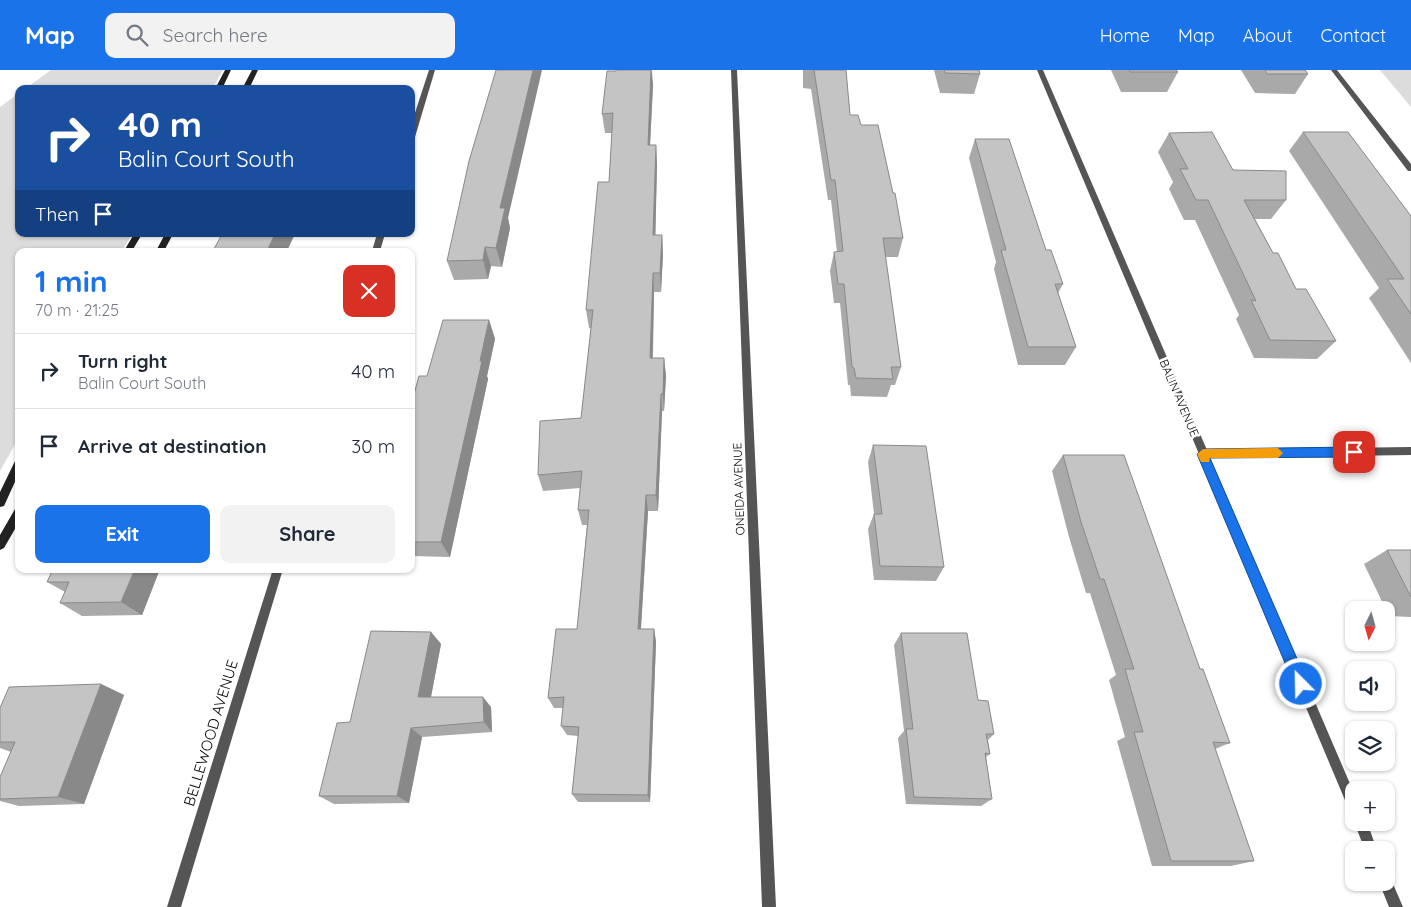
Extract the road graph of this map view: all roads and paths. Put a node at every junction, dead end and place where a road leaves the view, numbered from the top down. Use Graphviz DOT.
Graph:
graph roads {
  1 [pos="228,70"];
  2 [pos="255,70"];
  3 [pos="432,70"];
  4 [pos="734,70"];
  5 [pos="1040,70"];
  6 [pos="1334,70"];
  7 [pos="220,85"];
  8 [pos="247,85"];
  9 [pos="415,124"];
  10 [pos="1411,169"];
  11 [pos="136,237"];
  12 [pos="130,248"];
  13 [pos="1411,451"];
  14 [pos="1203,454"];
  15 [pos="15,471"];
  16 [pos="0,503"];
  17 [pos="15,519"];
  18 [pos="0,545"];
  19 [pos="277,573"];
  20 [pos="1345,787"];
  21 [pos="1389,891"];
  22 [pos="174,907"];
  23 [pos="769,907"];
  24 [pos="1396,907"];
  1 -- 7 [label="main road"];
  2 -- 8 [label="main road"];
  3 -- 9 [label="street"];
  4 -- 23 [label="street, ONEIDA AVENUE"];
  5 -- 14 [label="street, BALIN AVENUE"];
  6 -- 10 [label="street"];
  11 -- 12 [label="main road"];
  13 -- 14 [label="street"];
  14 -- 20 [label="street, BALIN AVENUE"];
  15 -- 16 [label="main road"];
  17 -- 18 [label="main road"];
  19 -- 22 [label="street, BELLEWOOD AVENUE"];
  21 -- 24 [label="street"];
}
